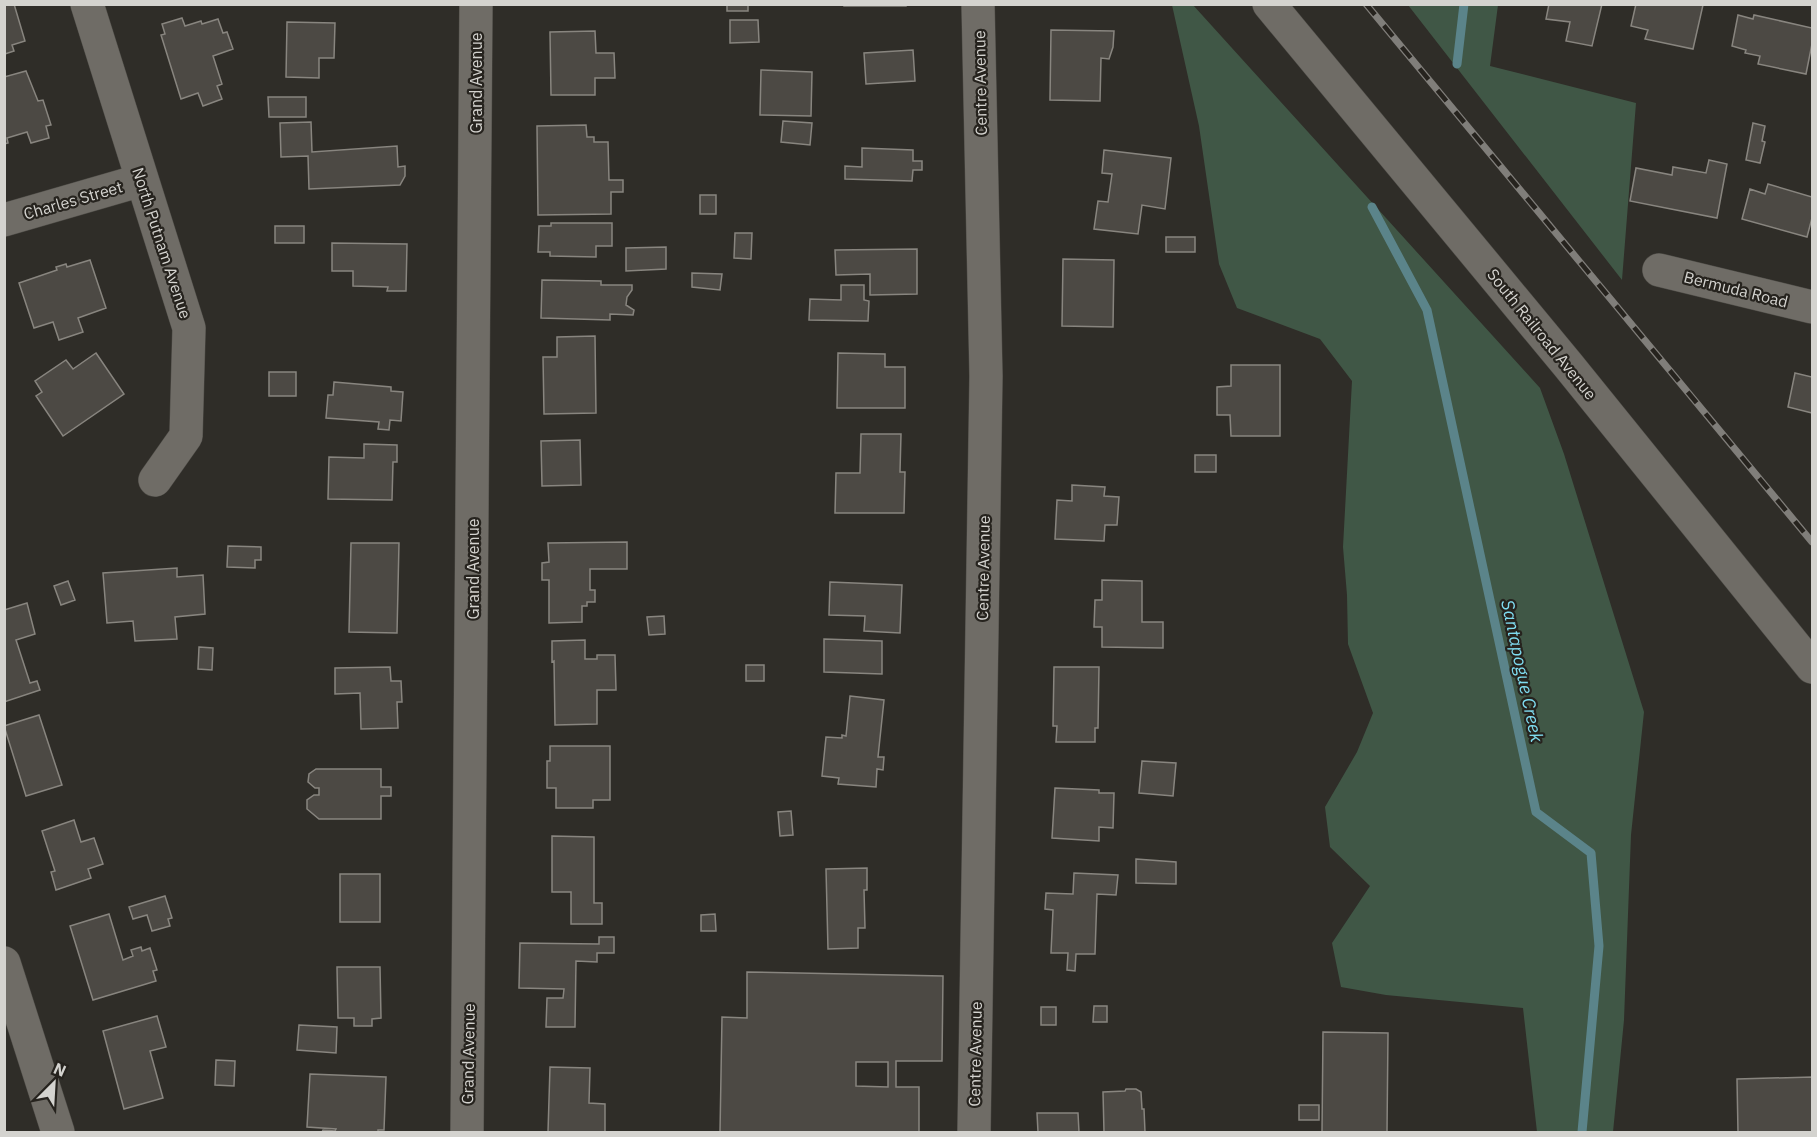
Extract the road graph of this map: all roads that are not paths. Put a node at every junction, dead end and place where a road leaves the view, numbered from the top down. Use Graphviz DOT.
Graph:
graph roads {
  1 [pos="87,4"];
  2 [pos="476,4"];
  3 [pos="978,4"];
  4 [pos="1269,4"];
  5 [pos="142,180"];
  6 [pos="4,220"];
  7 [pos="1659,270"];
  8 [pos="1812,307"];
  9 [pos="156,480"];
  10 [pos="1812,667"];
  11 [pos="4,963"];
  12 [pos="58,1132"];
  13 [pos="467,1132"];
  14 [pos="974,1132"];
  1 -- 5 [label="street, North Putnam Avenue"];
  2 -- 13 [label="street, Grand Avenue"];
  3 -- 14 [label="street, Centre Avenue"];
  4 -- 10 [label="street, South Railroad Avenue"];
  5 -- 6 [label="street, Charles Street"];
  5 -- 9 [label="street, North Putnam Avenue"];
  7 -- 8 [label="street, Bermuda Road"];
  11 -- 12 [label="street"];
}
